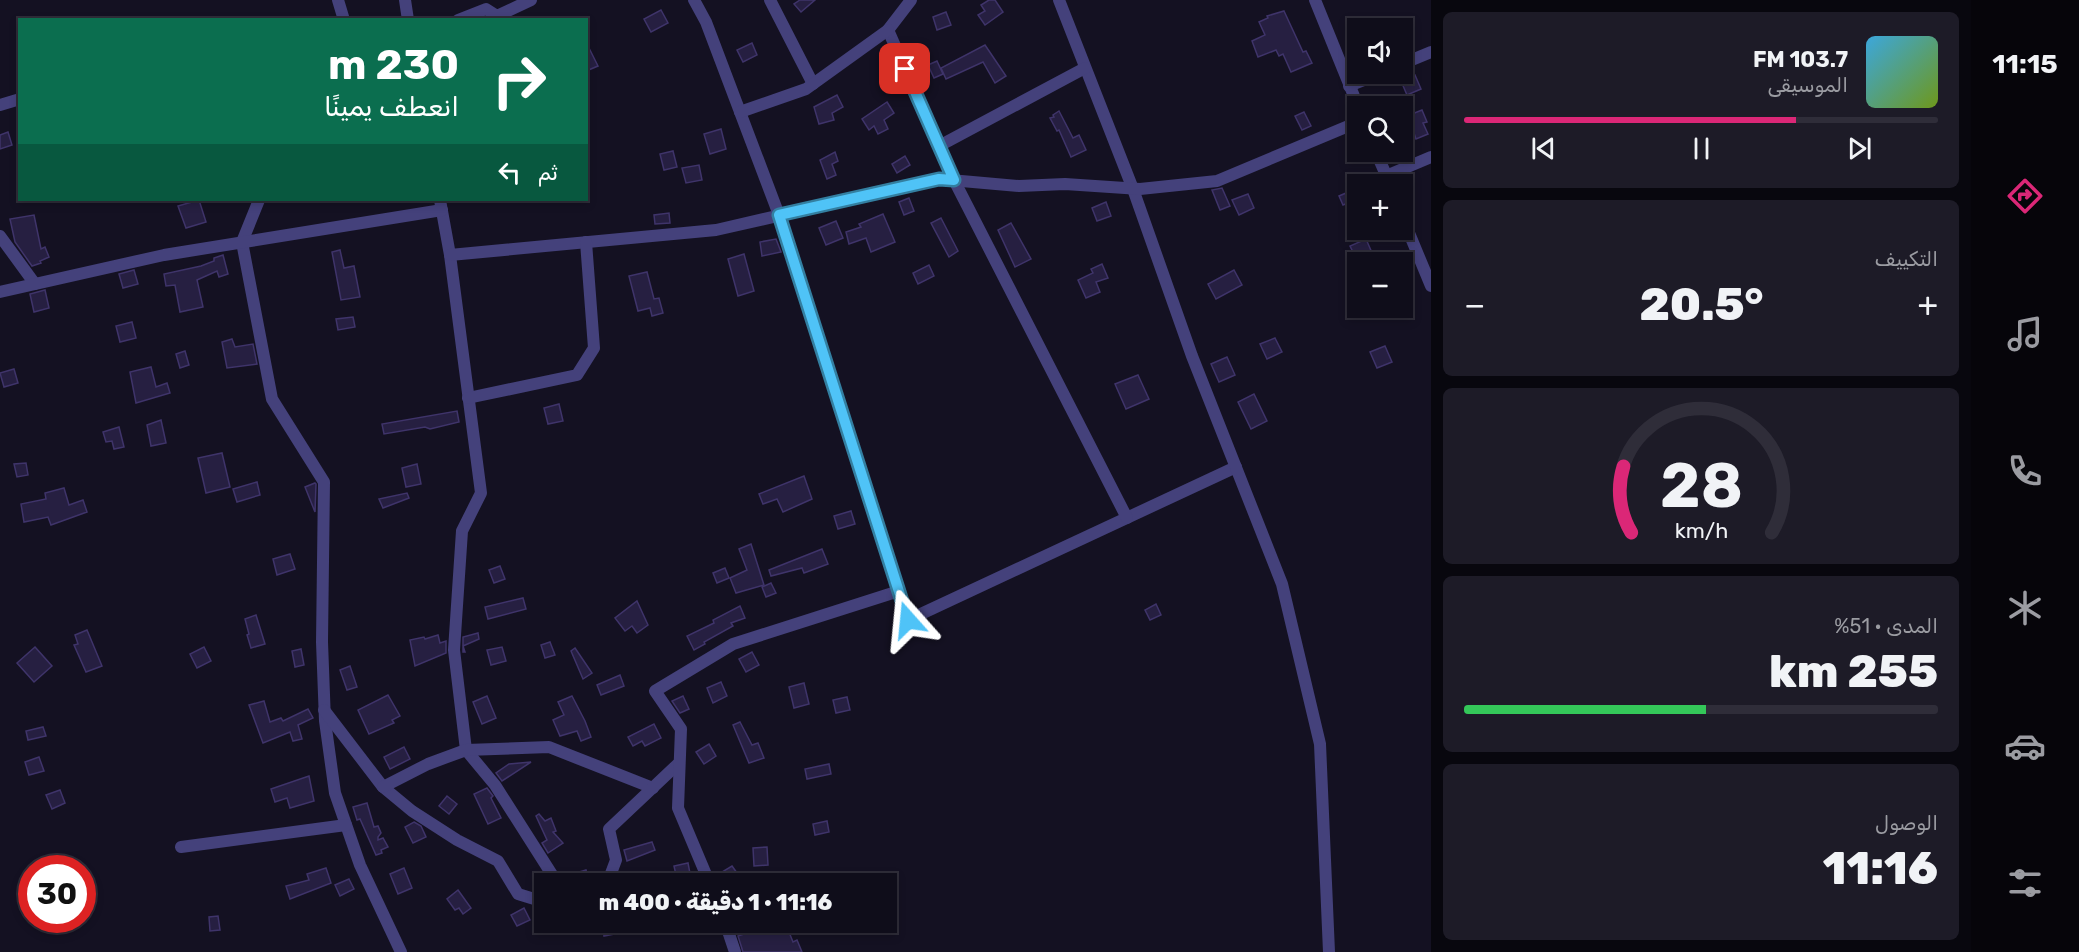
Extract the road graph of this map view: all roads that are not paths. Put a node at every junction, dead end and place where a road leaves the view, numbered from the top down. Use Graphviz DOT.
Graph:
graph roads {
  1 [pos="338,0"];
  2 [pos="405,0"];
  3 [pos="531,0"];
  4 [pos="694,0"];
  5 [pos="770,0"];
  6 [pos="912,0"];
  7 [pos="1059,0"];
  8 [pos="1317,1"];
  9 [pos="343,18"];
  10 [pos="408,18"];
  11 [pos="463,18"];
  12 [pos="888,30"];
  13 [pos="1431,52"];
  14 [pos="1413,59"];
  15 [pos="1085,68"];
  16 [pos="813,84"];
  17 [pos="1354,84"];
  18 [pos="1349,86"];
  19 [pos="1354,96"];
  20 [pos="18,100"];
  21 [pos="0,105"];
  22 [pos="740,112"];
  23 [pos="1347,127"];
  24 [pos="939,146"];
  25 [pos="1431,157"];
  26 [pos="1399,174"];
  27 [pos="954,180"];
  28 [pos="1133,189"];
  29 [pos="259,201"];
  30 [pos="441,205"];
  31 [pos="779,215"];
  32 [pos="0,236"];
  33 [pos="1412,240"];
  34 [pos="242,242"];
  35 [pos="586,242"];
  36 [pos="450,255"];
  37 [pos="35,284"];
  38 [pos="1431,286"];
  39 [pos="0,292"];
  40 [pos="468,398"];
  41 [pos="1236,467"];
  42 [pos="1127,518"];
  43 [pos="898,591"];
  44 [pos="324,710"];
  45 [pos="466,750"];
  46 [pos="679,763"];
  47 [pos="383,787"];
  48 [pos="653,788"];
  49 [pos="346,825"];
  50 [pos="181,847"];
  51 [pos="551,873"];
  52 [pos="611,873"];
  53 [pos="705,873"];
  54 [pos="534,899"];
  55 [pos="729,933"];
  56 [pos="401,952"];
  57 [pos="735,952"];
  58 [pos="1329,952"];
  1 -- 9 [label="street"];
  2 -- 10 [label="street"];
  3 -- 11 [label="street"];
  4 -- 22 [label="street"];
  5 -- 16 [label="street"];
  6 -- 12 [label="street"];
  7 -- 15 [label="street"];
  8 -- 18 [label="street"];
  12 -- 16 [label="street"];
  12 -- 24 [label="street"];
  13 -- 14 [label="street"];
  15 -- 24 [label="street"];
  15 -- 28 [label="street"];
  16 -- 22 [label="street"];
  17 -- 18 [label="street"];
  18 -- 19 [label="street"];
  20 -- 21 [label="street"];
  22 -- 31 [label="street"];
  23 -- 28 [label="street"];
  24 -- 27 [label="street"];
  25 -- 26 [label="street"];
  27 -- 28 [label="street"];
  27 -- 31 [label="street"];
  27 -- 42 [label="street"];
  28 -- 41 [label="street"];
  29 -- 34 [label="street"];
  30 -- 34 [label="street"];
  30 -- 36 [label="street"];
  31 -- 35 [label="street"];
  31 -- 43 [label="street"];
  32 -- 37 [label="street"];
  33 -- 38 [label="street"];
  34 -- 37 [label="street"];
  34 -- 44 [label="street"];
  35 -- 36 [label="street"];
  35 -- 40 [label="street"];
  36 -- 40 [label="street"];
  37 -- 39 [label="street"];
  40 -- 45 [label="street"];
  41 -- 42 [label="street"];
  41 -- 58 [label="street"];
  42 -- 43 [label="street"];
  43 -- 46 [label="street"];
  44 -- 47 [label="street"];
  44 -- 49 [label="street"];
  45 -- 47 [label="street"];
  45 -- 48 [label="street"];
  45 -- 51 [label="street"];
  46 -- 48 [label="street"];
  46 -- 53 [label="street"];
  47 -- 54 [label="street"];
  48 -- 52 [label="street"];
  49 -- 50 [label="street"];
  49 -- 56 [label="street"];
  55 -- 57 [label="street"];
}
